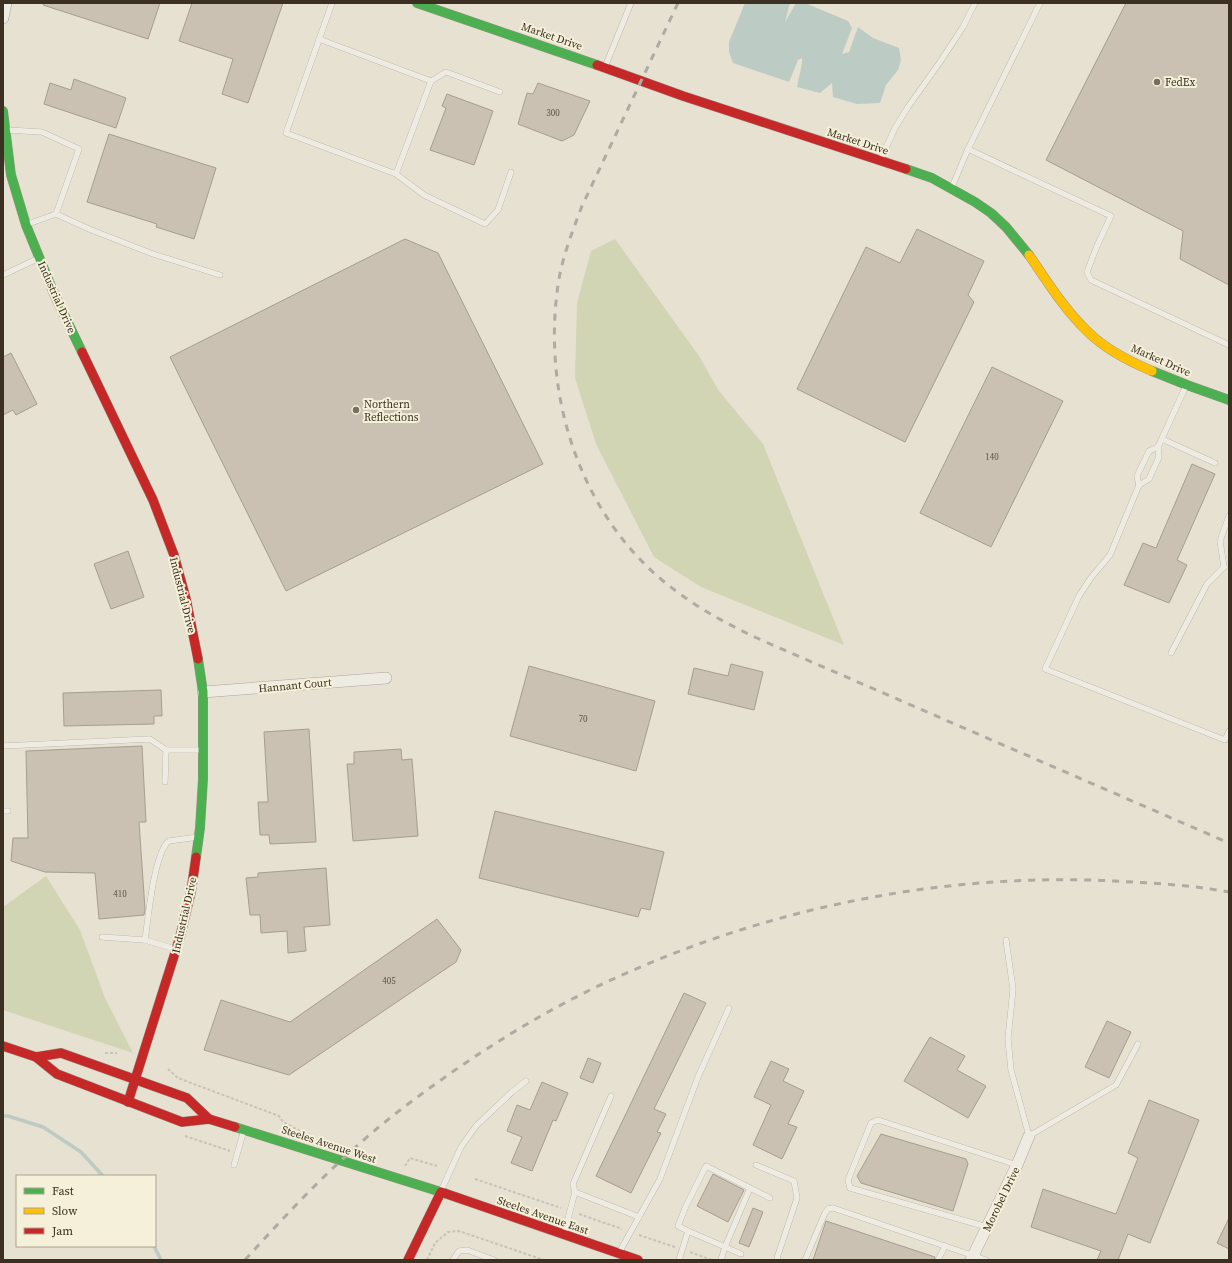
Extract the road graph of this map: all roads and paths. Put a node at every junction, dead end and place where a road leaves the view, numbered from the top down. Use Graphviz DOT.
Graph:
graph roads {
  1 [pos="6,3"];
  2 [pos="332,3"];
  3 [pos="418,3"];
  4 [pos="631,3"];
  5 [pos="975,3"];
  6 [pos="1040,3"];
  7 [pos="3,18"];
  8 [pos="319,39"];
  9 [pos="605,67"];
  10 [pos="431,81"];
  11 [pos="500,92"];
  12 [pos="3,111"];
  13 [pos="3,117"];
  14 [pos="4,130"];
  15 [pos="968,149"];
  16 [pos="880,161"];
  17 [pos="6,163"];
  18 [pos="511,172"];
  19 [pos="396,174"];
  20 [pos="952,189"];
  21 [pos="56,214"];
  22 [pos="26,225"];
  23 [pos="40,258"];
  24 [pos="3,275"];
  25 [pos="220,275"];
  26 [pos="1229,345"];
  27 [pos="1187,385"];
  28 [pos="1229,400"];
  29 [pos="1162,439"];
  30 [pos="1158,447"];
  31 [pos="1215,463"];
  32 [pos="1139,485"];
  33 [pos="1229,516"];
  34 [pos="1226,568"];
  35 [pos="1171,653"];
  36 [pos="386,678"];
  37 [pos="203,692"];
  38 [pos="1229,731"];
  39 [pos="3,746"];
  40 [pos="166,750"];
  41 [pos="203,750"];
  42 [pos="165,782"];
  43 [pos="198,837"];
  44 [pos="102,937"];
  45 [pos="146,940"];
  46 [pos="1006,940"];
  47 [pos="176,950"];
  48 [pos="729,1008"];
  49 [pos="1138,1044"];
  50 [pos="3,1046"];
  51 [pos="104,1053"];
  52 [pos="117,1054"];
  53 [pos="36,1057"];
  54 [pos="168,1069"];
  55 [pos="134,1080"];
  56 [pos="526,1081"];
  57 [pos="611,1096"];
  58 [pos="128,1102"];
  59 [pos="279,1116"];
  60 [pos="209,1119"];
  61 [pos="244,1130"];
  62 [pos="1028,1136"];
  63 [pos="410,1158"];
  64 [pos="234,1165"];
  65 [pos="756,1165"];
  66 [pos="1018,1165"];
  67 [pos="437,1166"];
  68 [pos="475,1179"];
  69 [pos="750,1188"];
  70 [pos="441,1192"];
  71 [pos="575,1192"];
  72 [pos="770,1198"];
  73 [pos="570,1211"];
  74 [pos="639,1217"];
  75 [pos="987,1227"];
  76 [pos="688,1231"];
  77 [pos="631,1232"];
  78 [pos="563,1234"];
  79 [pos="945,1246"];
  80 [pos="725,1247"];
  81 [pos="682,1250"];
  82 [pos="619,1253"];
  83 [pos="741,1254"];
  84 [pos="972,1258"];
  85 [pos="408,1260"];
  86 [pos="427,1260"];
  87 [pos="453,1260"];
  88 [pos="494,1260"];
  89 [pos="544,1260"];
  90 [pos="638,1260"];
  91 [pos="679,1260"];
  92 [pos="712,1260"];
  93 [pos="721,1260"];
  94 [pos="778,1260"];
  95 [pos="805,1260"];
  96 [pos="938,1260"];
  97 [pos="986,1260"];
  1 -- 7 [label="street"];
  2 -- 8 [label="lane"];
  3 -- 9 [label="street, Market Drive"];
  4 -- 9 [label="lane"];
  5 -- 16 [label="lane"];
  6 -- 15 [label="lane"];
  8 -- 10 [label="lane"];
  8 -- 19 [label="lane"];
  9 -- 16 [label="street, Market Drive"];
  10 -- 11 [label="lane"];
  10 -- 19 [label="lane"];
  12 -- 13 [label="street, Industrial Drive"];
  13 -- 14 [label="street, Industrial Drive"];
  14 -- 17 [label="street, Industrial Drive"];
  14 -- 21 [label="lane"];
  15 -- 20 [label="lane"];
  15 -- 26 [label="lane"];
  16 -- 20 [label="street, Market Drive"];
  17 -- 22 [label="street, Industrial Drive"];
  18 -- 19 [label="lane"];
  20 -- 27 [label="street, Market Drive"];
  21 -- 22 [label="lane"];
  21 -- 25 [label="lane"];
  22 -- 23 [label="street, Industrial Drive"];
  23 -- 24 [label="lane"];
  23 -- 37 [label="street, Industrial Drive"];
  27 -- 28 [label="street, Market Drive"];
  27 -- 29 [label="lane"];
  29 -- 30 [label="lane"];
  29 -- 31 [label="lane"];
  30 -- 32 [label="lane"];
  30 -- 32 [label="lane"];
  32 -- 38 [label="lane"];
  33 -- 34 [label="lane"];
  34 -- 35 [label="lane"];
  36 -- 37 [label="street, Hannant Court"];
  37 -- 41 [label="street, Industrial Drive"];
  39 -- 40 [label="lane"];
  40 -- 41 [label="lane"];
  40 -- 42 [label="lane"];
  41 -- 43 [label="street, Industrial Drive"];
  43 -- 45 [label="lane"];
  43 -- 47 [label="street, Industrial Drive"];
  44 -- 45 [label="lane"];
  45 -- 47 [label="lane"];
  46 -- 62 [label="lane"];
  47 -- 55 [label="street, Industrial Drive"];
  48 -- 74 [label="lane"];
  49 -- 62 [label="lane"];
  50 -- 53 [label="street, Steeles Avenue West"];
  51 -- 52 [label="path"];
  53 -- 55 [label="street, Steeles Avenue West"];
  53 -- 58 [label="street, Steeles Avenue West"];
  54 -- 59 [label="path"];
  55 -- 58 [label="street, Industrial Drive"];
  55 -- 60 [label="street, Steeles Avenue West"];
  56 -- 70 [label="lane"];
  57 -- 71 [label="lane"];
  58 -- 60 [label="street, Steeles Avenue West"];
  60 -- 61 [label="street, Steeles Avenue West"];
  61 -- 64 [label="lane"];
  61 -- 70 [label="street, Steeles Avenue West"];
  62 -- 66 [label="street, Morobel Drive"];
  63 -- 67 [label="path"];
  65 -- 94 [label="lane"];
  66 -- 75 [label="street, Morobel Drive"];
  66 -- 75 [label="lane"];
  68 -- 73 [label="path"];
  69 -- 72 [label="lane"];
  69 -- 76 [label="lane"];
  69 -- 80 [label="lane"];
  70 -- 78 [label="street, Steeles Avenue East"];
  70 -- 85 [label="street"];
  71 -- 73 [label="lane"];
  71 -- 74 [label="lane"];
  73 -- 77 [label="path"];
  73 -- 78 [label="lane"];
  74 -- 77 [label="lane"];
  75 -- 84 [label="street, Morobel Drive"];
  76 -- 80 [label="lane"];
  76 -- 81 [label="lane"];
  77 -- 81 [label="path"];
  77 -- 82 [label="lane"];
  78 -- 82 [label="street, Steeles Avenue East"];
  79 -- 84 [label="lane"];
  79 -- 95 [label="lane"];
  79 -- 96 [label="lane"];
  80 -- 83 [label="lane"];
  80 -- 93 [label="lane"];
  81 -- 91 [label="lane"];
  81 -- 92 [label="path"];
  82 -- 90 [label="street, Steeles Avenue East"];
  84 -- 97 [label="lane"];
  86 -- 89 [label="path"];
  87 -- 88 [label="lane"];
}
